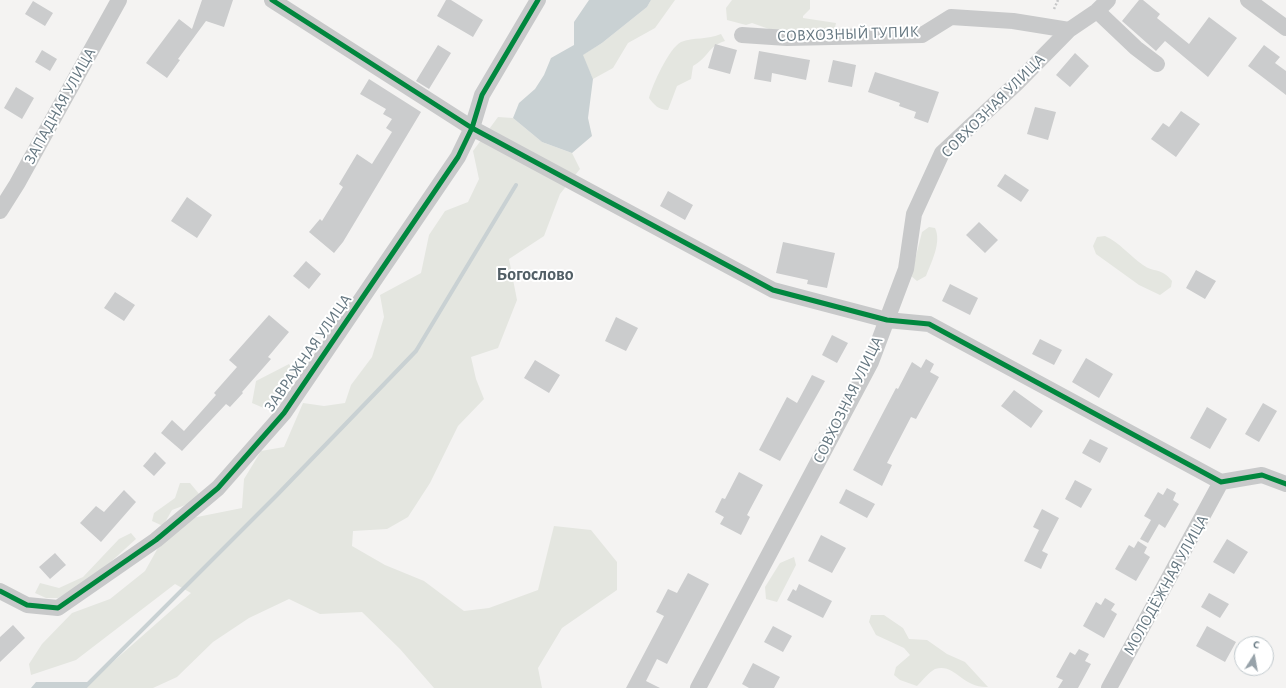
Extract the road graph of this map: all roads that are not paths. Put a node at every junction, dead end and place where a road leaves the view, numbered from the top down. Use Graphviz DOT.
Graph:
graph roads {
  1 [pos="119,0"];
  2 [pos="272,0"];
  3 [pos="538,0"];
  4 [pos="1248,0"];
  5 [pos="1102,5"];
  6 [pos="1286,28"];
  7 [pos="1069,30"];
  8 [pos="742,35"];
  9 [pos="1157,64"];
  10 [pos="472,128"];
  11 [pos="0,211"];
  12 [pos="887,320"];
  13 [pos="1221,482"];
  14 [pos="1286,484"];
  15 [pos="0,591"];
  16 [pos="698,688"];
  17 [pos="1109,688"];
  1 -- 11 [label="street, ЗАПАДНАЯ УЛИЦА"];
  2 -- 10 [label="street"];
  3 -- 10 [label="street, ЗАВРАЖНАЯ УЛИЦА"];
  4 -- 6 [label="street"];
  5 -- 7 [label="street, СОВХОЗНАЯ УЛИЦА"];
  5 -- 9 [label="street"];
  7 -- 8 [label="street, СОВХОЗНЫЙ ТУПИК"];
  7 -- 12 [label="street, СОВХОЗНАЯ УЛИЦА"];
  10 -- 12 [label="street"];
  10 -- 15 [label="street, ЗАВРАЖНАЯ УЛИЦА"];
  12 -- 13 [label="street"];
  12 -- 16 [label="street, СОВХОЗНАЯ УЛИЦА"];
  13 -- 14 [label="street"];
  13 -- 17 [label="street, МОЛОДЁЖНАЯ УЛИЦА"];
}
